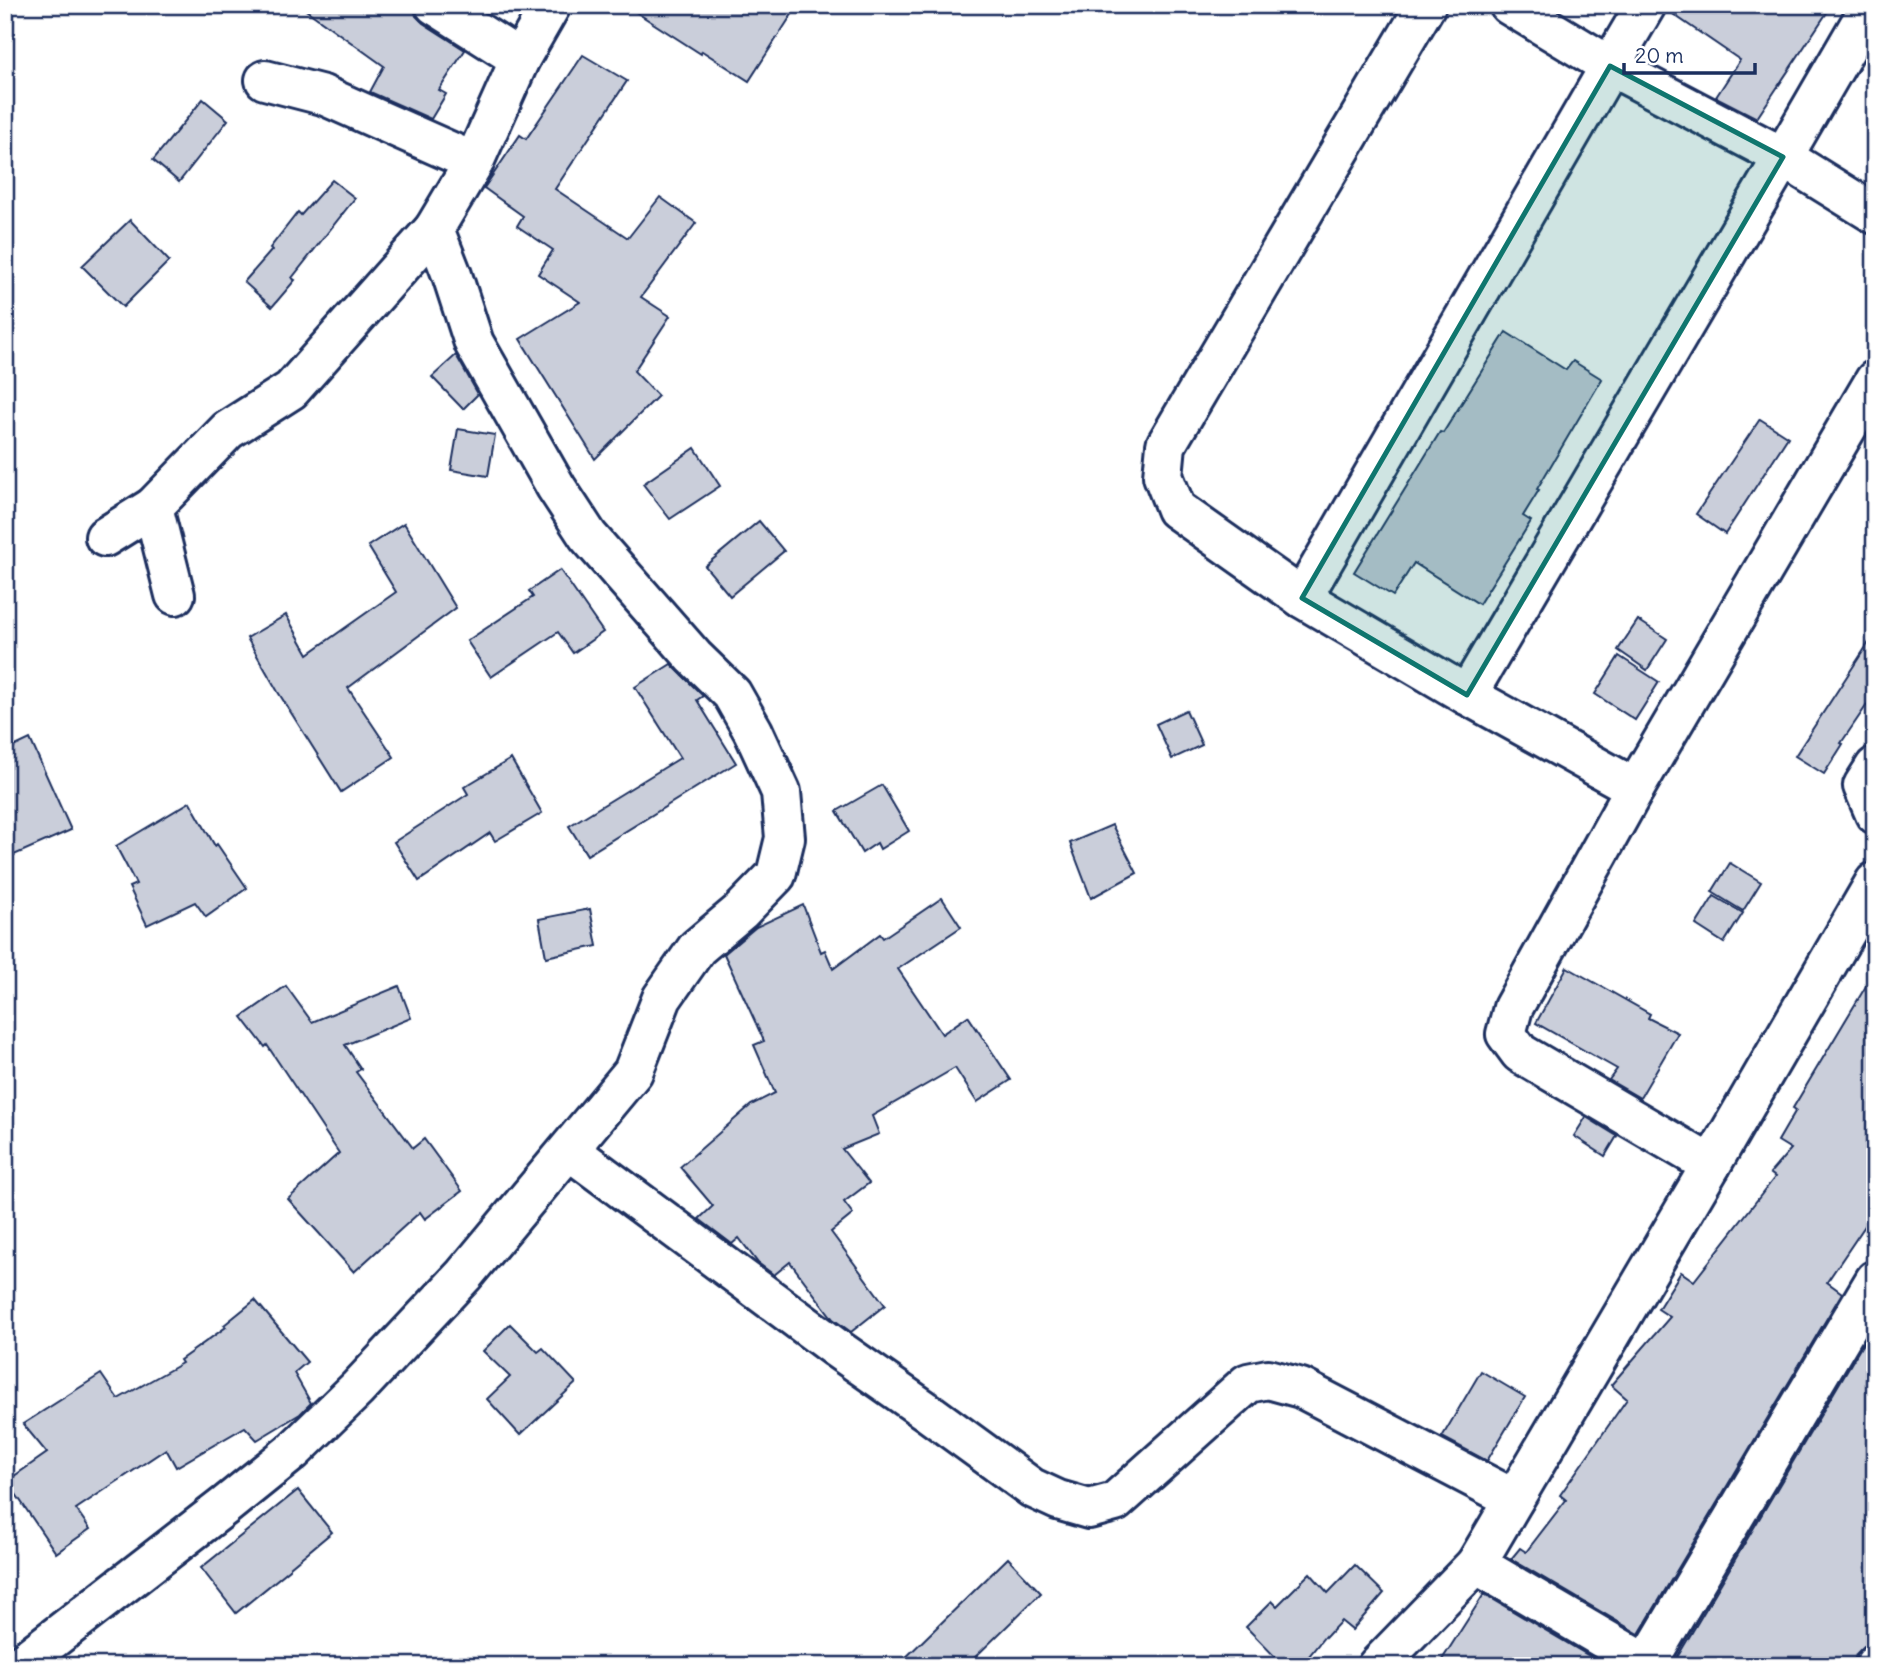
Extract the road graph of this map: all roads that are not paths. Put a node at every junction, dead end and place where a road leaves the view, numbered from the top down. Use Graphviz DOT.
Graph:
graph roads {
  1 [pos="435,5"];
  2 [pos="551,5"];
  3 [pos="1426,5"];
  4 [pos="1510,5"];
  5 [pos="1646,5"];
  6 [pos="1871,5"];
  7 [pos="520,59"];
  8 [pos="1610,66"];
  9 [pos="265,80"];
  10 [pos="1783,158"];
  11 [pos="474,162"];
  12 [pos="1875,214"];
  13 [pos="434,229"];
  14 [pos="1875,380"];
  15 [pos="153,507"];
  16 [pos="105,537"];
  17 [pos="175,595"];
  18 [pos="1301,598"];
  19 [pos="1468,695"];
  20 [pos="1875,767"];
  21 [pos="1636,789"];
  22 [pos="1875,814"];
  23 [pos="1875,882"];
  24 [pos="569,1150"];
  25 [pos="1711,1165"];
  26 [pos="1875,1280"];
  27 [pos="1514,1499"];
  28 [pos="1476,1564"];
  29 [pos="1648,1665"];
  30 [pos="18,1666"];
  31 [pos="1377,1666"];
  1 -- 7 [label="street"];
  2 -- 7 [label="street"];
  3 -- 18 [label="street"];
  4 -- 8 [label="street"];
  5 -- 8 [label="street"];
  6 -- 10 [label="street"];
  7 -- 11 [label="street"];
  8 -- 10 [label="street"];
  8 -- 18 [label="street"];
  9 -- 11 [label="street"];
  10 -- 12 [label="street"];
  10 -- 19 [label="street"];
  11 -- 13 [label="street"];
  13 -- 15 [label="street"];
  13 -- 24 [label="street"];
  14 -- 21 [label="street"];
  15 -- 16 [label="street"];
  15 -- 17 [label="street"];
  18 -- 19 [label="street"];
  19 -- 21 [label="street"];
  20 -- 22 [label="street"];
  21 -- 25 [label="street"];
  23 -- 25 [label="street"];
  24 -- 27 [label="street"];
  24 -- 30 [label="street"];
  25 -- 27 [label="street"];
  26 -- 29 [label="street"];
  27 -- 28 [label="street"];
  28 -- 29 [label="street"];
  28 -- 31 [label="street"];
}
